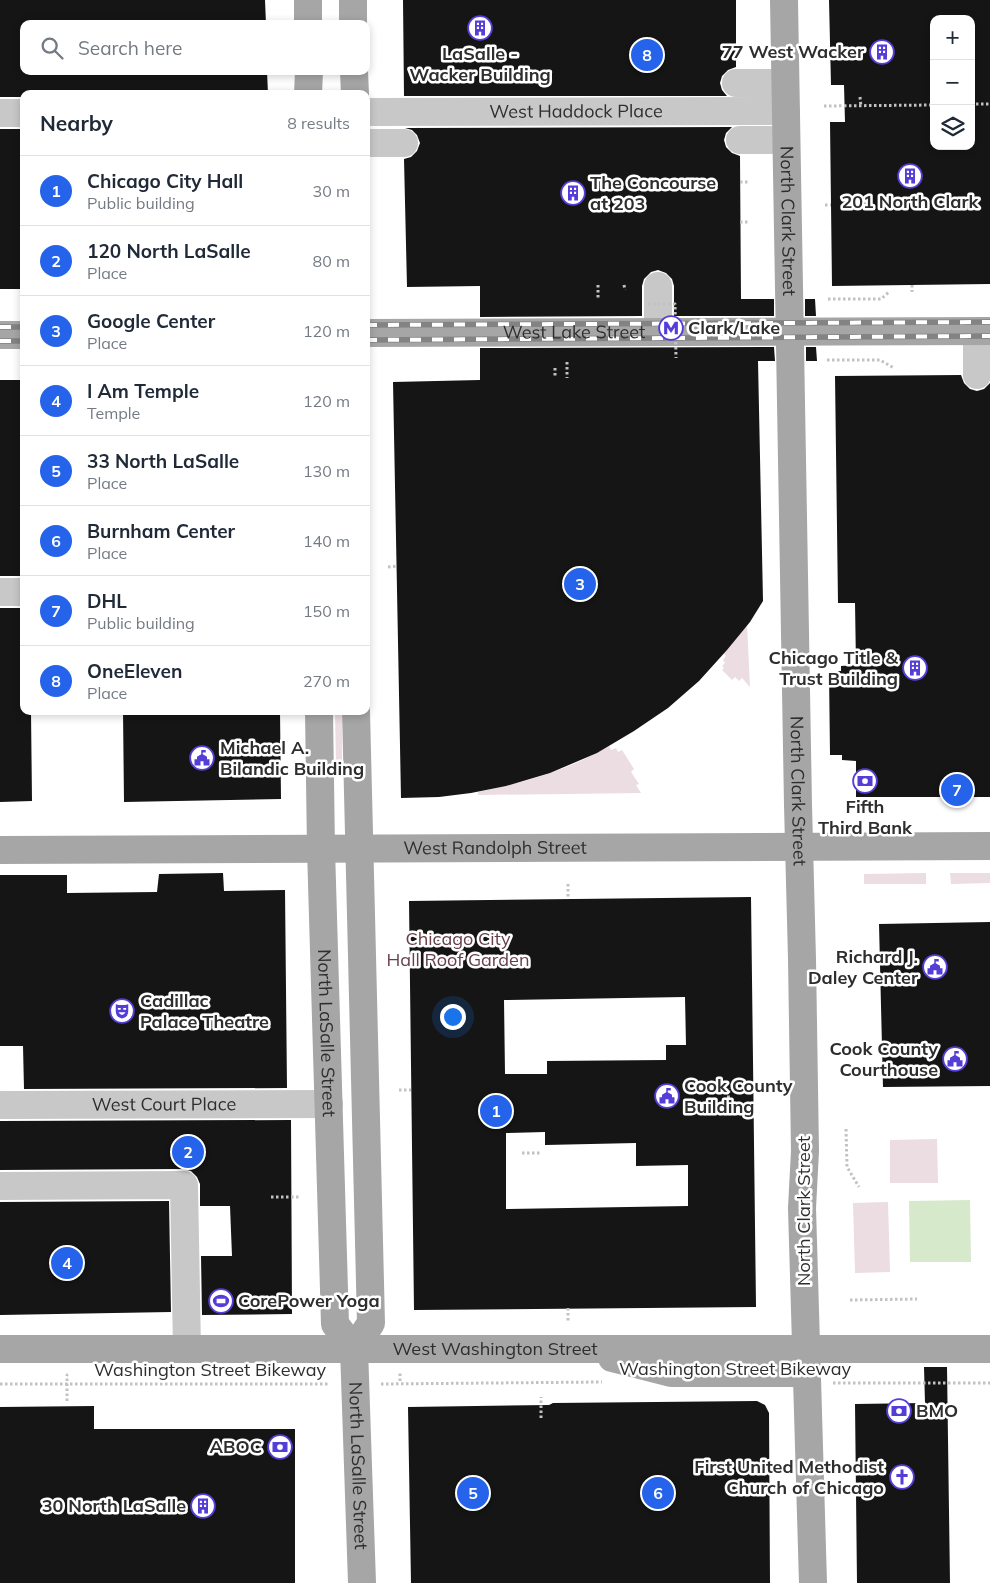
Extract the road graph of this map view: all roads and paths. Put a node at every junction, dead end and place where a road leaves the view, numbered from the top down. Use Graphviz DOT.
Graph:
graph roads {
  1 [pos="308,0"];
  2 [pos="353,0"];
  3 [pos="784,0"];
  4 [pos="308,20"];
  5 [pos="353,20"];
  6 [pos="308,75"];
  7 [pos="354,75"];
  8 [pos="736,83"];
  9 [pos="786,83"];
  10 [pos="308,90"];
  11 [pos="355,90"];
  12 [pos="860,97"];
  13 [pos="975,104"];
  14 [pos="990,104"];
  15 [pos="930,105"];
  16 [pos="824,106"];
  17 [pos="861,106"];
  18 [pos="786,111"];
  19 [pos="370,112"];
  20 [pos="0,113"];
  21 [pos="20,113"];
  22 [pos="740,140"];
  23 [pos="786,140"];
  24 [pos="370,143"];
  25 [pos="404,143"];
  26 [pos="740,182"];
  27 [pos="749,182"];
  28 [pos="825,205"];
  29 [pos="831,205"];
  30 [pos="740,222"];
  31 [pos="750,222"];
  32 [pos="598,285"];
  33 [pos="624,285"];
  34 [pos="912,285"];
  35 [pos="625,290"];
  36 [pos="890,292"];
  37 [pos="912,292"];
  38 [pos="653,295"];
  39 [pos="828,299"];
  40 [pos="598,300"];
  41 [pos="658,331"];
  42 [pos="790,331"];
  43 [pos="984,331"];
  44 [pos="370,333"];
  45 [pos="0,335"];
  46 [pos="20,335"];
  47 [pos="676,358"];
  48 [pos="826,360"];
  49 [pos="567,362"];
  50 [pos="555,368"];
  51 [pos="894,368"];
  52 [pos="977,375"];
  53 [pos="555,378"];
  54 [pos="567,378"];
  55 [pos="397,566"];
  56 [pos="388,567"];
  57 [pos="0,592"];
  58 [pos="20,592"];
  59 [pos="319,715"];
  60 [pos="356,715"];
  61 [pos="990,846"];
  62 [pos="800,847"];
  63 [pos="321,849"];
  64 [pos="359,849"];
  65 [pos="0,850"];
  66 [pos="568,884"];
  67 [pos="568,899"];
  68 [pos="766,1087"];
  69 [pos="729,1088"];
  70 [pos="753,1088"];
  71 [pos="399,1090"];
  72 [pos="411,1090"];
  73 [pos="728,1103"];
  74 [pos="329,1104"];
  75 [pos="0,1105"];
  76 [pos="846,1129"];
  77 [pos="522,1153"];
  78 [pos="540,1153"];
  79 [pos="0,1186"];
  80 [pos="859,1188"];
  81 [pos="271,1197"];
  82 [pos="300,1197"];
  83 [pos="917,1299"];
  84 [pos="850,1300"];
  85 [pos="568,1308"];
  86 [pos="568,1321"];
  87 [pos="0,1349"];
  88 [pos="187,1349"];
  89 [pos="354,1349"];
  90 [pos="990,1349"];
  91 [pos="806,1368"];
  92 [pos="611,1382"];
  93 [pos="990,1383"];
  94 [pos="0,1384"];
  95 [pos="356,1384"];
  96 [pos="541,1397"];
  97 [pos="541,1418"];
  98 [pos="362,1583"];
  99 [pos="813,1583"];
  1 -- 4 [label="main road"];
  2 -- 5 [label="main road"];
  3 -- 9 [label="main road, North Clark Street"];
  6 -- 10 [label="main road"];
  7 -- 11 [label="main road"];
  8 -- 9 [label="lane"];
  9 -- 18 [label="main road, North Clark Street"];
  12 -- 17 [label="path"];
  13 -- 14 [label="path"];
  15 -- 17 [label="path"];
  16 -- 17 [label="path"];
  18 -- 19 [label="lane, West Haddock Place"];
  18 -- 23 [label="main road, North Clark Street"];
  20 -- 21 [label="lane"];
  22 -- 23 [label="lane"];
  23 -- 42 [label="main road, North Clark Street"];
  24 -- 25 [label="lane"];
  26 -- 27 [label="path"];
  28 -- 29 [label="path"];
  30 -- 31 [label="path"];
  32 -- 40 [label="path"];
  33 -- 35 [label="path"];
  34 -- 37 [label="path"];
  36 -- 39 [label="path"];
  38 -- 41 [label="lane"];
  38 -- 47 [label="path, bridge"];
  41 -- 42 [label="main road, West Lake Street"];
  41 -- 44 [label="main road, West Lake Street"];
  42 -- 43 [label="main road, West Lake Street"];
  42 -- 62 [label="main road, North Clark Street"];
  43 -- 52 [label="lane"];
  45 -- 46 [label="main road"];
  48 -- 51 [label="path"];
  49 -- 54 [label="path"];
  50 -- 53 [label="path"];
  55 -- 56 [label="path"];
  57 -- 58 [label="lane"];
  59 -- 63 [label="main road, North LaSalle Street"];
  60 -- 64 [label="main road, North LaSalle Street"];
  61 -- 62 [label="main road, West Randolph Street"];
  62 -- 64 [label="main road, West Randolph Street"];
  62 -- 91 [label="main road, North Clark Street"];
  63 -- 64 [label="main road, West Randolph Street"];
  63 -- 65 [label="main road, West Randolph Street"];
  63 -- 74 [label="main road, North LaSalle Street"];
  64 -- 89 [label="main road, North LaSalle Street"];
  66 -- 67 [label="path"];
  68 -- 70 [label="path"];
  69 -- 73 [label="path"];
  71 -- 72 [label="path"];
  74 -- 75 [label="lane, West Court Place"];
  74 -- 89 [label="main road, North LaSalle Street"];
  76 -- 80 [label="path"];
  77 -- 78 [label="path"];
  79 -- 88 [label="lane"];
  81 -- 82 [label="path"];
  83 -- 84 [label="path"];
  85 -- 86 [label="path"];
  87 -- 88 [label="main road, West Washington Street"];
  88 -- 89 [label="main road, West Washington Street"];
  89 -- 91 [label="main road, West Washington Street"];
  89 -- 95 [label="main road, North LaSalle Street"];
  90 -- 91 [label="main road, West Washington Street"];
  91 -- 93 [label="path, Washington Street Bikeway"];
  91 -- 99 [label="main road, North Clark Street"];
  92 -- 95 [label="path, Washington Street Bikeway"];
  94 -- 95 [label="path, Washington Street Bikeway"];
  95 -- 98 [label="main road, North LaSalle Street"];
  96 -- 97 [label="path"];
}
